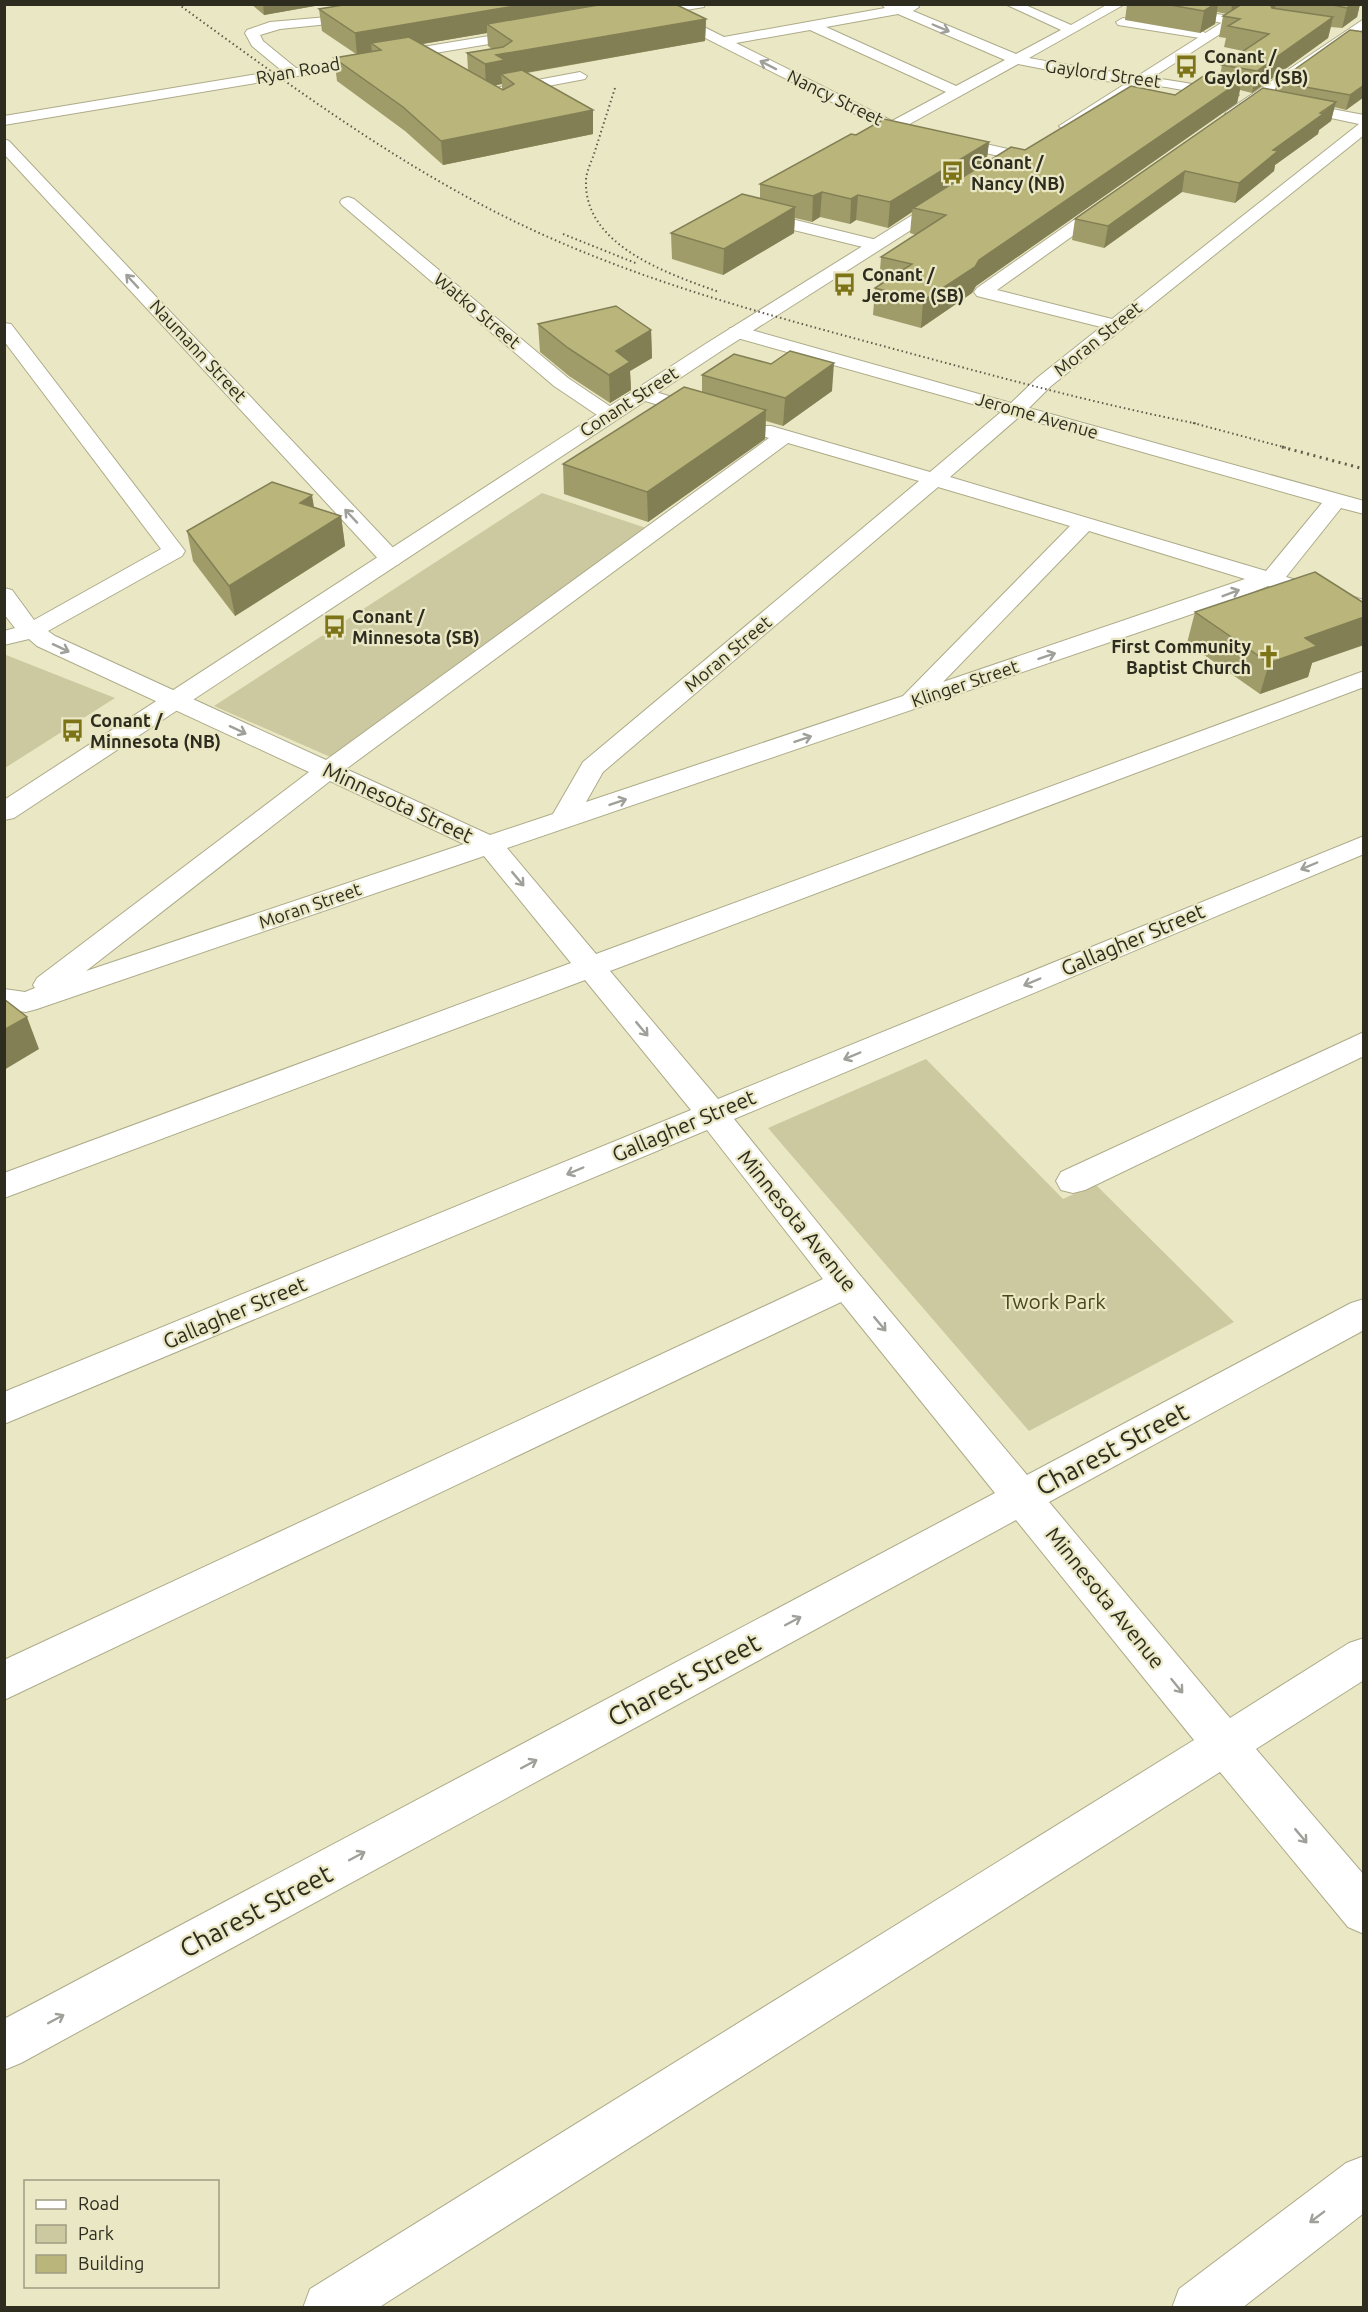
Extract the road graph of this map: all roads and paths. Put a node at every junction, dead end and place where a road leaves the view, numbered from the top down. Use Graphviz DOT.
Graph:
graph roads {
  1 [pos="399,4"];
  2 [pos="926,4"];
  3 [pos="1011,4"];
  4 [pos="1119,4"];
  5 [pos="1261,4"];
  6 [pos="694,5"];
  7 [pos="893,7"];
  8 [pos="1159,8"];
  9 [pos="660,11"];
  10 [pos="627,16"];
  11 [pos="1234,21"];
  12 [pos="1123,22"];
  13 [pos="1364,23"];
  14 [pos="811,26"];
  15 [pos="549,30"];
  16 [pos="1072,30"];
  17 [pos="1324,32"];
  18 [pos="1345,35"];
  19 [pos="1210,36"];
  20 [pos="1364,38"];
  21 [pos="722,42"];
  22 [pos="470,43"];
  23 [pos="414,52"];
  24 [pos="487,53"];
  25 [pos="1017,60"];
  26 [pos="430,61"];
  27 [pos="292,72"];
  28 [pos="580,76"];
  29 [pos="1138,81"];
  30 [pos="955,91"];
  31 [pos="1254,99"];
  32 [pos="507,108"];
  33 [pos="1364,120"];
  34 [pos="4,121"];
  35 [pos="1215,126"];
  36 [pos="894,127"];
  37 [pos="1364,127"];
  38 [pos="1059,131"];
  39 [pos="4,144"];
  40 [pos="1000,167"];
  41 [pos="971,185"];
  42 [pos="1118,195"];
  43 [pos="348,202"];
  44 [pos="746,213"];
  45 [pos="875,245"];
  46 [pos="1115,325"];
  47 [pos="4,328"];
  48 [pos="737,332"];
  49 [pos="642,394"];
  50 [pos="1013,410"];
  51 [pos="610,415"];
  52 [pos="785,436"];
  53 [pos="935,479"];
  54 [pos="1336,500"];
  55 [pos="1364,508"];
  56 [pos="1085,523"];
  57 [pos="391,559"];
  58 [pos="1268,578"];
  59 [pos="4,595"];
  60 [pos="1364,608"];
  61 [pos="31,631"];
  62 [pos="4,638"];
  63 [pos="1364,678"];
  64 [pos="175,701"];
  65 [pos="910,703"];
  66 [pos="327,771"];
  67 [pos="4,812"];
  68 [pos="562,820"];
  69 [pos="1364,844"];
  70 [pos="490,845"];
  71 [pos="591,967"];
  72 [pos="15,1000"];
  73 [pos="1364,1043"];
  74 [pos="712,1114"];
  75 [pos="1073,1181"];
  76 [pos="4,1186"];
  77 [pos="847,1284"];
  78 [pos="1364,1313"];
  79 [pos="4,1408"];
  80 [pos="1023,1497"];
  81 [pos="1364,1657"];
  82 [pos="4,1681"];
  83 [pos="1224,1744"];
  84 [pos="1364,1911"];
  85 [pos="4,2046"];
  86 [pos="1364,2181"];
  87 [pos="329,2307"];
  88 [pos="1198,2307"];
  1 -- 27 [label="street"];
  2 -- 7 [label="street"];
  3 -- 16 [label="street"];
  4 -- 16 [label="street"];
  5 -- 11 [label="street"];
  6 -- 9 [label="street"];
  7 -- 14 [label="street"];
  7 -- 25 [label="street, Gaylord Street, one-way"];
  8 -- 11 [label="street"];
  9 -- 10 [label="street"];
  9 -- 21 [label="street, Nancy Street"];
  11 -- 19 [label="street"];
  12 -- 19 [label="street"];
  13 -- 18 [label="street"];
  14 -- 21 [label="street"];
  14 -- 30 [label="street"];
  15 -- 22 [label="street, Ryan Road"];
  16 -- 25 [label="street"];
  17 -- 18 [label="street"];
  18 -- 20 [label="street"];
  18 -- 31 [label="street"];
  19 -- 29 [label="street"];
  36 -- 21 [label="street, Nancy Street, one-way"];
  22 -- 23 [label="street, Ryan Road"];
  22 -- 24 [label="street"];
  23 -- 26 [label="street"];
  23 -- 27 [label="street, Ryan Road"];
  25 -- 29 [label="street, Gaylord Street"];
  25 -- 30 [label="street"];
  27 -- 34 [label="street, Ryan Road"];
  28 -- 32 [label="street"];
  29 -- 31 [label="street, Gaylord Street"];
  29 -- 38 [label="street"];
  30 -- 36 [label="street"];
  31 -- 33 [label="street, Gaylord Street"];
  31 -- 35 [label="street"];
  36 -- 40 [label="street, Nancy Street"];
  37 -- 46 [label="street, Moran Street"];
  57 -- 39 [label="street, Naumann Street, one-way"];
  41 -- 45 [label="street, Conant Street"];
  42 -- 46 [label="street"];
  43 -- 51 [label="street, Watko Street"];
  44 -- 45 [label="street"];
  45 -- 48 [label="street, Conant Street"];
  46 -- 50 [label="street, Moran Street"];
  47 -- 61 [label="street"];
  48 -- 49 [label="street, Conant Street"];
  48 -- 50 [label="street, Jerome Avenue"];
  49 -- 51 [label="street, Conant Street"];
  49 -- 52 [label="street"];
  50 -- 53 [label="street, Moran Street"];
  50 -- 54 [label="street, Jerome Avenue"];
  51 -- 57 [label="street, Conant Street"];
  52 -- 53 [label="street"];
  52 -- 66 [label="street"];
  53 -- 56 [label="street"];
  53 -- 68 [label="street, Moran Street"];
  54 -- 55 [label="street, Jerome Avenue"];
  54 -- 58 [label="street, Klinger Street"];
  56 -- 58 [label="street"];
  56 -- 65 [label="street"];
  57 -- 64 [label="street, Conant Street"];
  58 -- 60 [label="street"];
  65 -- 58 [label="street, Klinger Street, one-way"];
  59 -- 61 [label="street, Minnesota Street"];
  61 -- 62 [label="street"];
  61 -- 64 [label="street, Minnesota Street, one-way"];
  63 -- 71 [label="street"];
  64 -- 66 [label="street, Minnesota Street, one-way"];
  64 -- 67 [label="street, Conant Street"];
  68 -- 65 [label="street, Klinger Street, one-way"];
  66 -- 70 [label="street, Minnesota Street"];
  66 -- 72 [label="street"];
  68 -- 70 [label="street, Moran Street"];
  69 -- 74 [label="street, Gallagher Street, one-way"];
  70 -- 71 [label="street, Minnesota Street, one-way"];
  70 -- 72 [label="street, Moran Street"];
  71 -- 74 [label="street, Minnesota Street, one-way"];
  71 -- 76 [label="street"];
  73 -- 75 [label="street"];
  74 -- 77 [label="street, Minnesota Avenue"];
  74 -- 79 [label="street, Gallagher Street, one-way"];
  77 -- 80 [label="street, Minnesota Avenue, one-way"];
  77 -- 82 [label="street"];
  78 -- 80 [label="street, Charest Street"];
  80 -- 83 [label="street, Minnesota Avenue, one-way"];
  85 -- 80 [label="street, Charest Street, one-way"];
  81 -- 83 [label="street"];
  83 -- 84 [label="street, Minnesota Avenue, one-way"];
  83 -- 87 [label="street"];
  86 -- 88 [label="street, one-way"];
}
